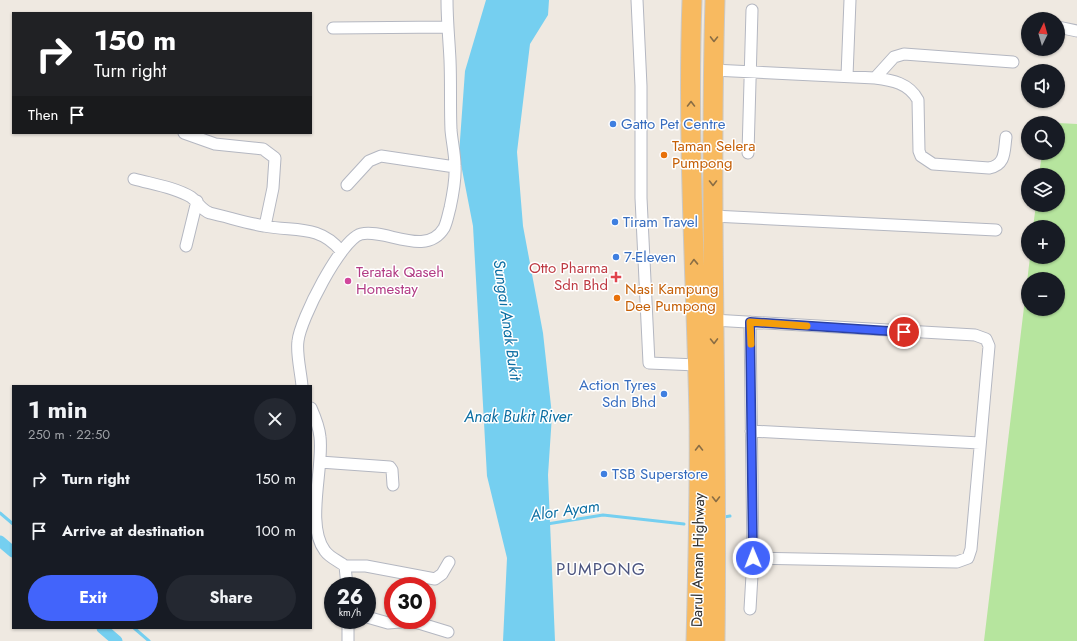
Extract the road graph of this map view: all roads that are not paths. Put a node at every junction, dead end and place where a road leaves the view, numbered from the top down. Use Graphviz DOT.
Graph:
graph roads {
  1 [pos="447,0"];
  2 [pos="637,0"];
  3 [pos="692,0"];
  4 [pos="715,0"];
  5 [pos="850,0"];
  6 [pos="752,10"];
  7 [pos="1076,26"];
  8 [pos="447,27"];
  9 [pos="1065,27"];
  10 [pos="333,28"];
  11 [pos="1013,62"];
  12 [pos="713,70"];
  13 [pos="750,72"];
  14 [pos="847,76"];
  15 [pos="875,78"];
  16 [pos="187,134"];
  17 [pos="1006,137"];
  18 [pos="748,153"];
  19 [pos="455,167"];
  20 [pos="134,179"];
  21 [pos="347,185"];
  22 [pos="196,201"];
  23 [pos="713,216"];
  24 [pos="265,226"];
  25 [pos="996,230"];
  26 [pos="186,246"];
  27 [pos="341,251"];
  28 [pos="713,320"];
  29 [pos="750,322"];
  30 [pos="697,364"];
  31 [pos="302,385"];
  32 [pos="312,411"];
  33 [pos="751,431"];
  34 [pos="980,443"];
  35 [pos="317,465"];
  36 [pos="393,485"];
  37 [pos="753,558"];
  38 [pos="449,562"];
  39 [pos="345,566"];
  40 [pos="346,577"];
  41 [pos="750,609"];
  42 [pos="376,620"];
  43 [pos="348,629"];
  44 [pos="448,632"];
  45 [pos="348,641"];
  46 [pos="696,641"];
  47 [pos="715,641"];
  1 -- 8 [label="street"];
  2 -- 30 [label="street"];
  30 -- 3 [label="highway, Darul Aman Highway, one-way"];
  4 -- 12 [label="highway, Darul Aman Highway, one-way"];
  5 -- 14 [label="street"];
  6 -- 13 [label="street"];
  7 -- 9 [label="street"];
  8 -- 10 [label="street"];
  8 -- 19 [label="street"];
  11 -- 15 [label="street"];
  12 -- 13 [label="street"];
  12 -- 23 [label="highway, Darul Aman Highway, one-way"];
  13 -- 14 [label="street"];
  13 -- 18 [label="street"];
  14 -- 15 [label="street"];
  15 -- 17 [label="street"];
  16 -- 24 [label="street"];
  19 -- 21 [label="street"];
  19 -- 27 [label="street"];
  20 -- 22 [label="street"];
  22 -- 24 [label="street"];
  22 -- 26 [label="street"];
  23 -- 25 [label="street"];
  23 -- 28 [label="highway, Darul Aman Highway"];
  24 -- 27 [label="street"];
  27 -- 31 [label="street"];
  28 -- 29 [label="street"];
  28 -- 47 [label="highway, Darul Aman Highway, one-way"];
  29 -- 33 [label="street"];
  29 -- 34 [label="street"];
  46 -- 30 [label="highway, Darul Aman Highway, one-way"];
  32 -- 35 [label="street"];
  33 -- 34 [label="street"];
  33 -- 37 [label="street"];
  34 -- 37 [label="street"];
  35 -- 36 [label="street"];
  35 -- 39 [label="street"];
  37 -- 41 [label="street"];
  38 -- 39 [label="street"];
  39 -- 40 [label="street"];
  42 -- 44 [label="street"];
  43 -- 45 [label="street"];
}
